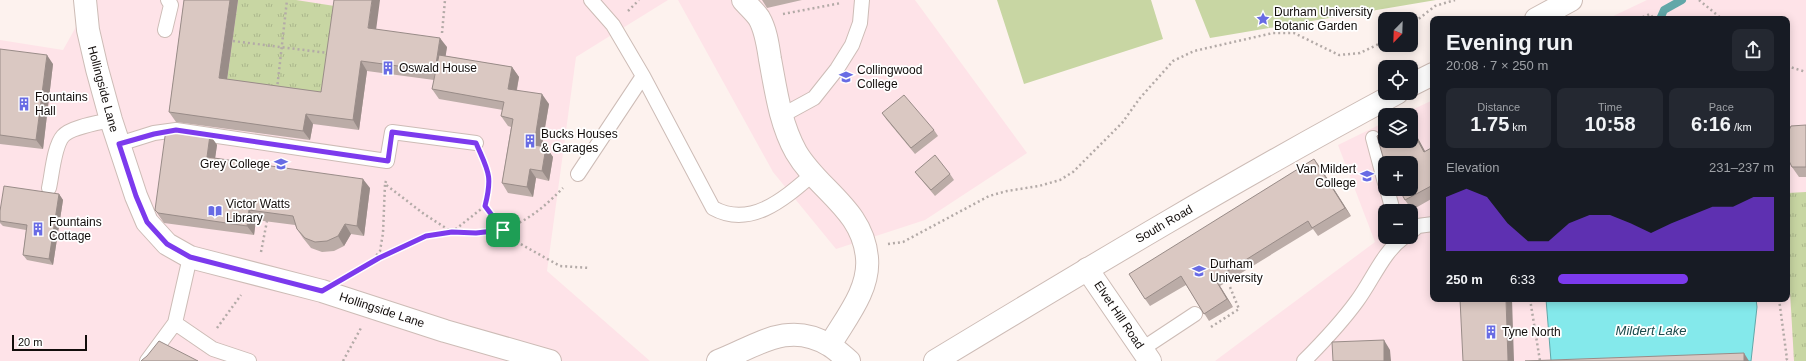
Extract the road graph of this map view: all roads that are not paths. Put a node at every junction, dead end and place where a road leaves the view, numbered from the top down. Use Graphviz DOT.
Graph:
graph roads {
  1 [pos="85,0"];
  2 [pos="168,0"];
  3 [pos="591,0"];
  4 [pos="743,0"];
  5 [pos="862,0"];
  6 [pos="1571,0"];
  7 [pos="1542,16"];
  8 [pos="165,30"];
  9 [pos="643,76"];
  10 [pos="1430,76"];
  11 [pos="1418,82"];
  12 [pos="1384,100"];
  13 [pos="781,116"];
  14 [pos="111,120"];
  15 [pos="1373,138"];
  16 [pos="476,143"];
  17 [pos="119,144"];
  18 [pos="1378,156"];
  19 [pos="578,174"];
  20 [pos="813,174"];
  21 [pos="49,188"];
  22 [pos="1430,224"];
  23 [pos="1418,226"];
  24 [pos="1397,244"];
  25 [pos="190,257"];
  26 [pos="1088,269"];
  27 [pos="1195,314"];
  28 [pos="175,323"];
  29 [pos="830,345"];
  30 [pos="1146,355"];
  31 [pos="147,361"];
  32 [pos="249,361"];
  33 [pos="550,361"];
  34 [pos="718,361"];
  35 [pos="849,361"];
  36 [pos="935,361"];
  37 [pos="1304,361"];
  1 -- 14 [label="street, Hollingside Lane"];
  2 -- 8 [label="lane"];
  3 -- 9 [label="lane"];
  4 -- 13 [label="street"];
  5 -- 13 [label="lane"];
  6 -- 7 [label="street"];
  9 -- 19 [label="lane"];
  9 -- 20 [label="lane"];
  10 -- 11 [label="street"];
  12 -- 26 [label="street, South Road"];
  13 -- 20 [label="street"];
  14 -- 17 [label="street, Hollingside Lane"];
  14 -- 21 [label="lane"];
  15 -- 18 [label="lane"];
  16 -- 17 [label="lane"];
  17 -- 25 [label="street, Hollingside Lane"];
  20 -- 29 [label="street"];
  22 -- 23 [label="lane"];
  24 -- 37 [label="lane"];
  25 -- 28 [label="lane"];
  25 -- 33 [label="street, Hollingside Lane"];
  26 -- 30 [label="street, Elvet Hill Road"];
  26 -- 36 [label="street, South Road"];
  27 -- 30 [label="lane"];
  28 -- 31 [label="lane"];
  28 -- 32 [label="lane"];
  29 -- 34 [label="street"];
  29 -- 35 [label="street"];
}
